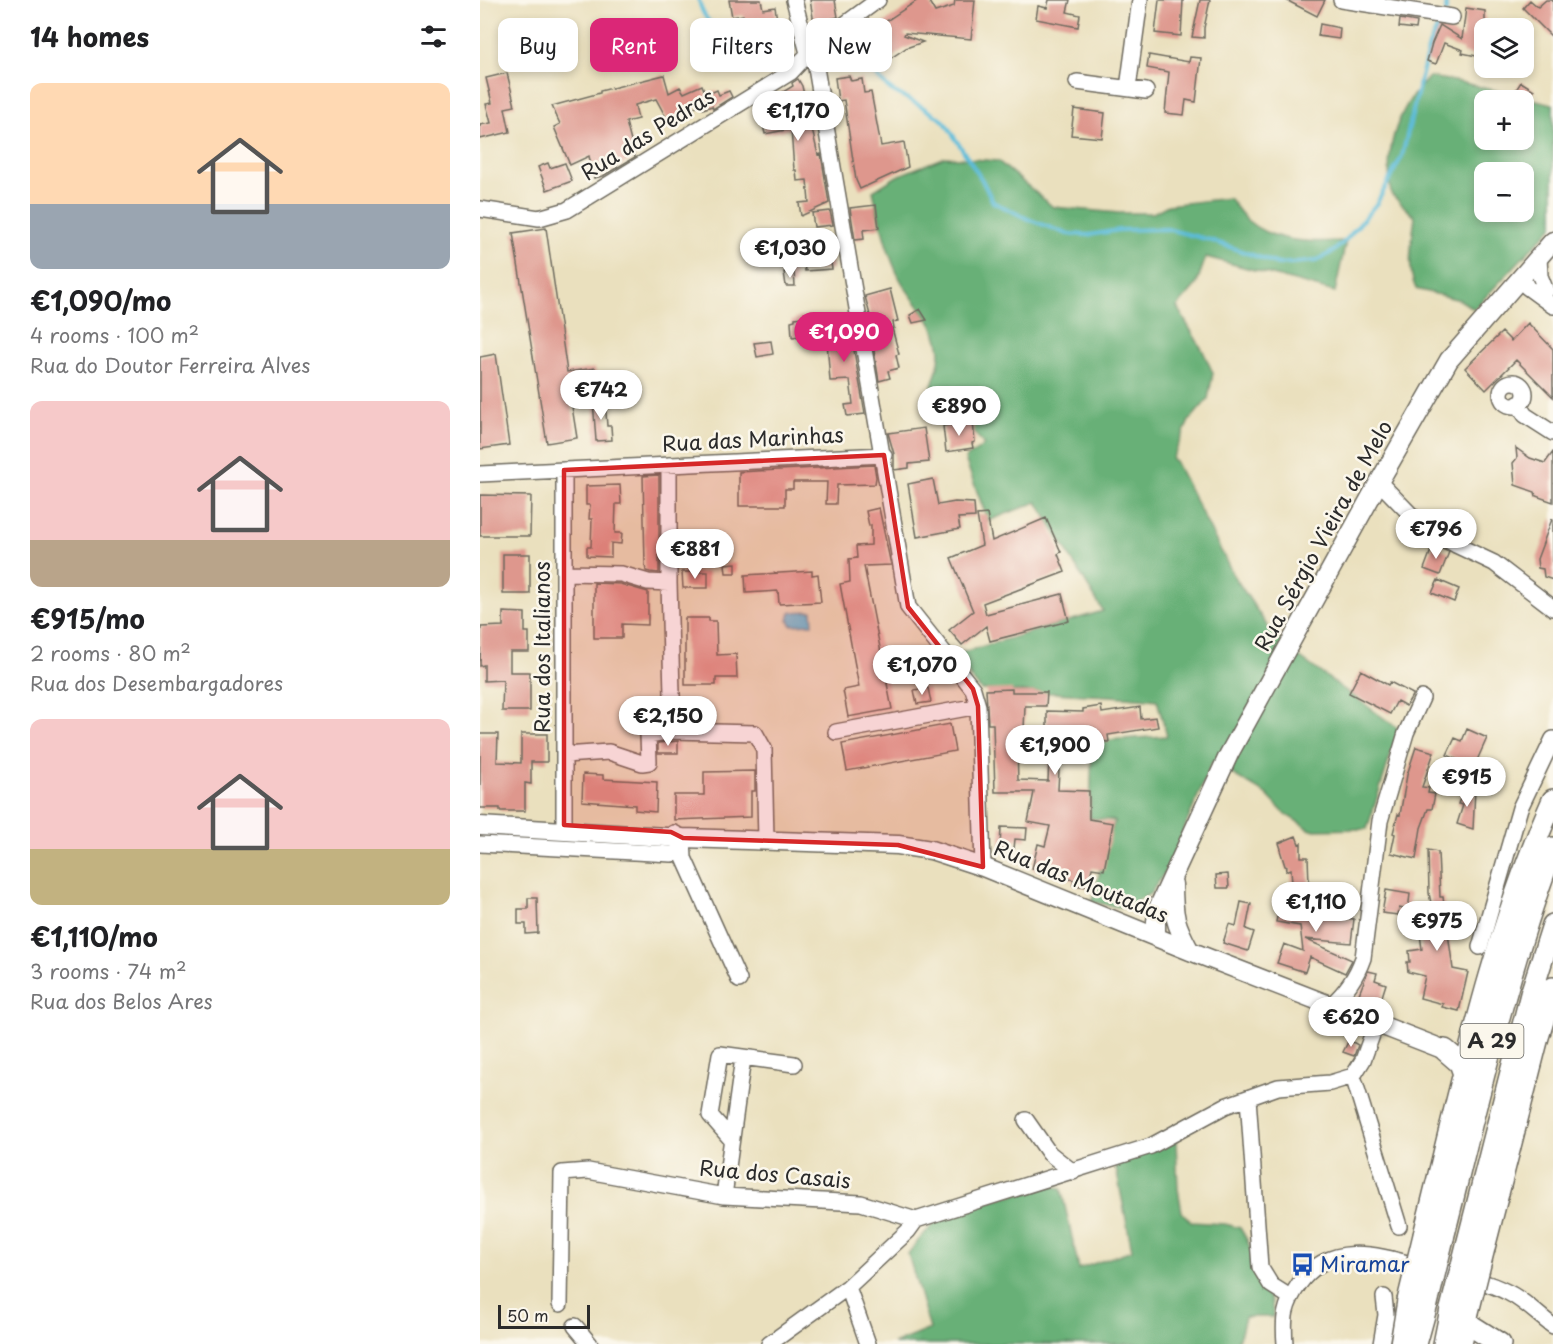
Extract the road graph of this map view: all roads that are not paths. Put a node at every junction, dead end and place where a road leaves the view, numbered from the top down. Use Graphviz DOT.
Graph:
graph roads {
  1 [pos="794,0"];
  2 [pos="878,0"];
  3 [pos="1140,0"];
  4 [pos="1341,0"];
  5 [pos="1447,16"];
  6 [pos="854,18"];
  7 [pos="806,45"];
  8 [pos="806,55"];
  9 [pos="817,72"];
  10 [pos="1077,82"];
  11 [pos="1128,88"];
  12 [pos="1146,91"];
  13 [pos="480,209"];
  14 [pos="1553,241"];
  15 [pos="1539,258"];
  16 [pos="1522,277"];
  17 [pos="1546,296"];
  18 [pos="1504,297"];
  19 [pos="1553,306"];
  20 [pos="1518,404"];
  21 [pos="1553,434"];
  22 [pos="884,455"];
  23 [pos="669,465"];
  24 [pos="564,470"];
  25 [pos="480,474"];
  26 [pos="1379,482"];
  27 [pos="564,573"];
  28 [pos="669,583"];
  29 [pos="1553,608"];
  30 [pos="1422,698"];
  31 [pos="978,706"];
  32 [pos="673,731"];
  33 [pos="836,732"];
  34 [pos="1553,739"];
  35 [pos="564,755"];
  36 [pos="1553,800"];
  37 [pos="480,820"];
  38 [pos="564,825"];
  39 [pos="480,826"];
  40 [pos="766,840"];
  41 [pos="480,844"];
  42 [pos="683,844"];
  43 [pos="1553,848"];
  44 [pos="983,867"];
  45 [pos="1166,909"];
  46 [pos="1117,921"];
  47 [pos="1553,925"];
  48 [pos="1156,936"];
  49 [pos="1480,947"];
  50 [pos="1190,951"];
  51 [pos="739,981"];
  52 [pos="1552,994"];
  53 [pos="1330,1006"];
  54 [pos="1376,1024"];
  55 [pos="1546,1033"];
  56 [pos="1472,1039"];
  57 [pos="1445,1050"];
  58 [pos="744,1058"];
  59 [pos="794,1064"];
  60 [pos="1464,1074"];
  61 [pos="1353,1076"];
  62 [pos="1248,1098"];
  63 [pos="1026,1120"];
  64 [pos="730,1139"];
  65 [pos="1073,1172"];
  66 [pos="724,1196"];
  67 [pos="916,1220"];
  68 [pos="1399,1226"];
  69 [pos="1433,1237"];
  70 [pos="1475,1246"];
  71 [pos="848,1287"];
  72 [pos="1384,1296"];
  73 [pos="1290,1297"];
  74 [pos="1417,1303"];
  75 [pos="560,1304"];
  76 [pos="1462,1314"];
  77 [pos="575,1326"];
  78 [pos="1553,1326"];
  79 [pos="590,1344"];
  80 [pos="769,1344"];
  81 [pos="868,1344"];
  82 [pos="1285,1344"];
  83 [pos="1381,1344"];
  84 [pos="1401,1344"];
  85 [pos="1416,1344"];
  86 [pos="1444,1344"];
  87 [pos="1461,1344"];
  88 [pos="1500,1344"];
  1 -- 7 [label="street"];
  2 -- 6 [label="street, Rua das Pedras"];
  3 -- 11 [label="street"];
  4 -- 5 [label="street"];
  8 -- 13 [label="street, Rua das Pedras"];
  9 -- 22 [label="street"];
  10 -- 11 [label="street"];
  11 -- 12 [label="street"];
  14 -- 15 [label="main road, Rua Sérgio Vieira de Melo"];
  15 -- 16 [label="main road, Rua Sérgio Vieira de Melo"];
  15 -- 17 [label="street"];
  16 -- 17 [label="street"];
  16 -- 18 [label="main road, Rua Sérgio Vieira de Melo"];
  17 -- 18 [label="street"];
  17 -- 19 [label="street"];
  18 -- 26 [label="main road, Rua Sérgio Vieira de Melo"];
  20 -- 21 [label="street"];
  22 -- 23 [label="street, Rua das Marinhas"];
  22 -- 31 [label="street"];
  23 -- 24 [label="street, Rua das Marinhas"];
  23 -- 28 [label="street"];
  24 -- 25 [label="street, Rua das Marinhas"];
  24 -- 27 [label="street, Rua dos Italianos"];
  26 -- 29 [label="street"];
  26 -- 45 [label="main road, Rua Sérgio Vieira de Melo"];
  27 -- 28 [label="street"];
  27 -- 35 [label="street, Rua dos Italianos"];
  28 -- 32 [label="street"];
  30 -- 53 [label="street"];
  31 -- 33 [label="street"];
  31 -- 44 [label="street"];
  32 -- 35 [label="street"];
  32 -- 40 [label="street"];
  34 -- 49 [label="street"];
  35 -- 38 [label="street, Rua dos Italianos"];
  36 -- 56 [label="highway, A 29"];
  37 -- 38 [label="street, Rua das Moutadas"];
  38 -- 42 [label="street, Rua das Moutadas"];
  39 -- 42 [label="main road, Rua das Moutadas"];
  40 -- 42 [label="main road, Rua das Moutadas"];
  40 -- 44 [label="main road, Rua das Moutadas"];
  41 -- 42 [label="street, Rua das Moutadas"];
  42 -- 51 [label="street"];
  43 -- 69 [label="highway, A 29"];
  44 -- 46 [label="main road, Rua das Moutadas"];
  45 -- 46 [label="main road"];
  45 -- 48 [label="main road"];
  45 -- 50 [label="main road, Rua Sérgio Vieira de Melo"];
  46 -- 48 [label="main road, Rua das Moutadas"];
  47 -- 70 [label="highway, A 29"];
  48 -- 50 [label="main road, Rua das Moutadas"];
  50 -- 53 [label="main road, Rua das Moutadas"];
  52 -- 55 [label="highway, A 29"];
  53 -- 54 [label="main road, Rua das Moutadas"];
  54 -- 57 [label="main road, Rua das Moutadas"];
  54 -- 61 [label="street"];
  55 -- 70 [label="highway, A 29"];
  56 -- 57 [label="highway"];
  56 -- 60 [label="highway, A 29"];
  57 -- 60 [label="highway"];
  58 -- 59 [label="street"];
  58 -- 64 [label="street"];
  58 -- 64 [label="street"];
  60 -- 69 [label="highway, A 29"];
  61 -- 62 [label="street"];
  61 -- 68 [label="street"];
  62 -- 65 [label="street"];
  62 -- 73 [label="street"];
  63 -- 65 [label="street"];
  64 -- 66 [label="street"];
  65 -- 67 [label="street"];
  66 -- 67 [label="street, Rua dos Casais"];
  66 -- 75 [label="street, Rua dos Casais"];
  67 -- 71 [label="street"];
  69 -- 74 [label="highway, A 29, bridge"];
  70 -- 76 [label="highway, A 29, bridge"];
  71 -- 80 [label="street"];
  71 -- 81 [label="street"];
  72 -- 83 [label="street"];
  73 -- 78 [label="street"];
  73 -- 82 [label="street"];
  74 -- 84 [label="highway, A 29"];
  74 -- 85 [label="highway, A 29"];
  76 -- 86 [label="highway, A 29"];
  76 -- 87 [label="highway, A 29"];
  76 -- 88 [label="highway"];
  77 -- 79 [label="street"];
}
